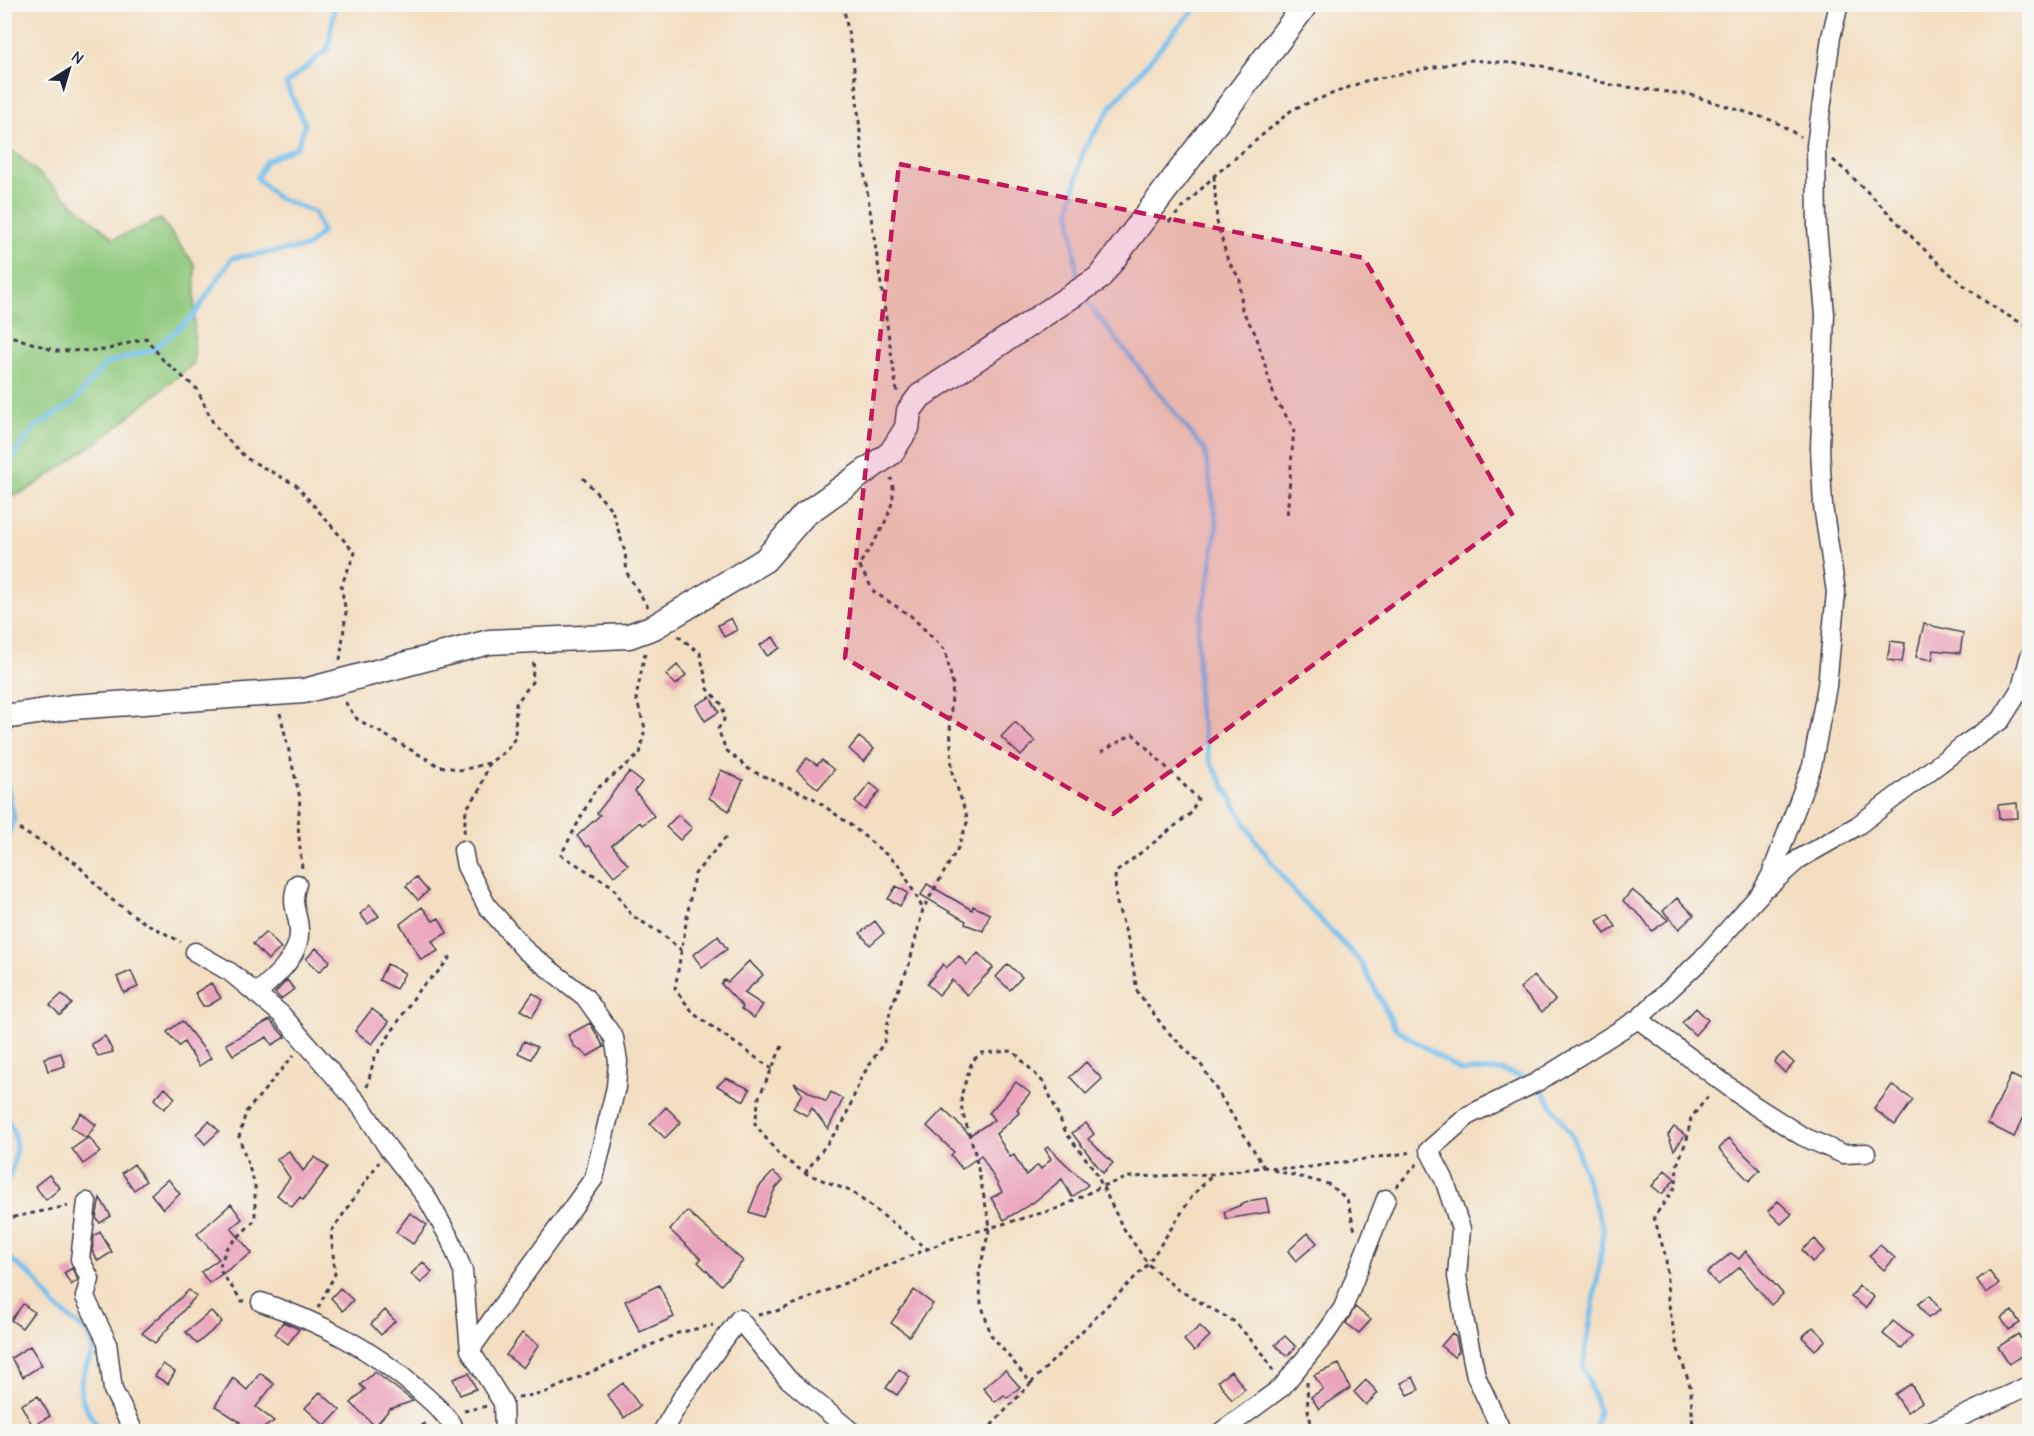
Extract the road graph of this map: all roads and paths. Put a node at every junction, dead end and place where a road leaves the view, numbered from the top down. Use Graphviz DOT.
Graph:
graph roads {
  1 [pos="843,4"];
  2 [pos="1306,4"];
  3 [pos="1839,4"];
  4 [pos="1816,146"];
  5 [pos="1214,176"];
  6 [pos="1166,225"];
  7 [pos="2030,327"];
  8 [pos="4,334"];
  9 [pos="908,418"];
  10 [pos="884,458"];
  11 [pos="583,478"];
  12 [pos="1287,516"];
  13 [pos="654,627"];
  14 [pos="536,641"];
  15 [pos="699,653"];
  16 [pos="2030,656"];
  17 [pos="339,682"];
  18 [pos="270,692"];
  19 [pos="4,717"];
  20 [pos="1101,752"];
  21 [pos="489,763"];
  22 [pos="19,829"];
  23 [pos="726,837"];
  24 [pos="463,850"];
  25 [pos="297,884"];
  26 [pos="1761,893"];
  27 [pos="923,909"];
  28 [pos="681,950"];
  29 [pos="195,952"];
  30 [pos="452,955"];
  31 [pos="256,994"];
  32 [pos="1638,1019"];
  33 [pos="305,1042"];
  34 [pos="782,1046"];
  35 [pos="772,1069"];
  36 [pos="1720,1080"];
  37 [pos="362,1108"];
  38 [pos="388,1148"];
  39 [pos="1429,1150"];
  40 [pos="1866,1154"];
  41 [pos="1264,1167"];
  42 [pos="805,1173"];
  43 [pos="1213,1174"];
  44 [pos="1102,1186"];
  45 [pos="1386,1199"];
  46 [pos="87,1202"];
  47 [pos="4,1219"];
  48 [pos="990,1226"];
  49 [pos="927,1249"];
  50 [pos="1364,1255"];
  51 [pos="1148,1264"];
  52 [pos="261,1302"];
  53 [pos="739,1319"];
  54 [pos="311,1322"];
  55 [pos="470,1350"];
  56 [pos="1303,1363"];
  57 [pos="1031,1383"];
  58 [pos="2030,1385"];
  59 [pos="1282,1387"];
  60 [pos="502,1403"];
  61 [pos="447,1415"];
  62 [pos="134,1431"];
  63 [pos="405,1431"];
  64 [pos="456,1431"];
  65 [pos="504,1431"];
  66 [pos="662,1431"];
  67 [pos="852,1431"];
  68 [pos="985,1431"];
  69 [pos="1221,1431"];
  70 [pos="1313,1431"];
  71 [pos="1502,1431"];
  72 [pos="1693,1431"];
  73 [pos="1928,1431"];
  1 -- 9 [label="path"];
  2 -- 9 [label="street"];
  3 -- 4 [label="street"];
  4 -- 5 [label="path"];
  4 -- 7 [label="path"];
  4 -- 26 [label="street"];
  5 -- 6 [label="path"];
  5 -- 12 [label="path"];
  8 -- 17 [label="path"];
  9 -- 10 [label="street"];
  10 -- 13 [label="street"];
  10 -- 27 [label="path"];
  11 -- 13 [label="path"];
  13 -- 14 [label="street"];
  13 -- 28 [label="path"];
  14 -- 17 [label="street"];
  14 -- 21 [label="path"];
  15 -- 27 [label="path"];
  16 -- 26 [label="street"];
  17 -- 18 [label="street"];
  17 -- 21 [label="path"];
  18 -- 19 [label="street"];
  18 -- 25 [label="path"];
  20 -- 41 [label="path"];
  21 -- 24 [label="path"];
  22 -- 29 [label="path"];
  23 -- 28 [label="path"];
  24 -- 55 [label="street"];
  25 -- 31 [label="street"];
  26 -- 32 [label="street"];
  27 -- 42 [label="path"];
  28 -- 35 [label="path"];
  29 -- 31 [label="street"];
  30 -- 37 [label="path"];
  31 -- 33 [label="street"];
  32 -- 36 [label="street"];
  32 -- 39 [label="street"];
  33 -- 37 [label="street"];
  33 -- 52 [label="path"];
  34 -- 35 [label="path"];
  35 -- 42 [label="path"];
  36 -- 40 [label="street"];
  36 -- 72 [label="path"];
  37 -- 38 [label="street"];
  38 -- 54 [label="path"];
  38 -- 55 [label="street"];
  39 -- 41 [label="path"];
  39 -- 45 [label="path"];
  39 -- 71 [label="street"];
  41 -- 43 [label="path"];
  41 -- 50 [label="path"];
  42 -- 49 [label="path"];
  43 -- 44 [label="path"];
  43 -- 51 [label="path"];
  44 -- 48 [label="path"];
  44 -- 48 [label="path"];
  44 -- 51 [label="path"];
  45 -- 50 [label="street"];
  46 -- 47 [label="path"];
  46 -- 62 [label="street"];
  48 -- 49 [label="path"];
  48 -- 57 [label="path"];
  49 -- 53 [label="path"];
  50 -- 56 [label="street"];
  51 -- 57 [label="path"];
  51 -- 59 [label="path"];
  52 -- 54 [label="street"];
  53 -- 60 [label="path"];
  53 -- 66 [label="street"];
  53 -- 67 [label="street"];
  54 -- 61 [label="street"];
  55 -- 60 [label="street"];
  56 -- 59 [label="street"];
  56 -- 70 [label="path"];
  57 -- 68 [label="path"];
  58 -- 73 [label="street"];
  59 -- 69 [label="street"];
  60 -- 61 [label="path"];
  60 -- 65 [label="street"];
  61 -- 63 [label="path"];
  61 -- 64 [label="street"];
}
